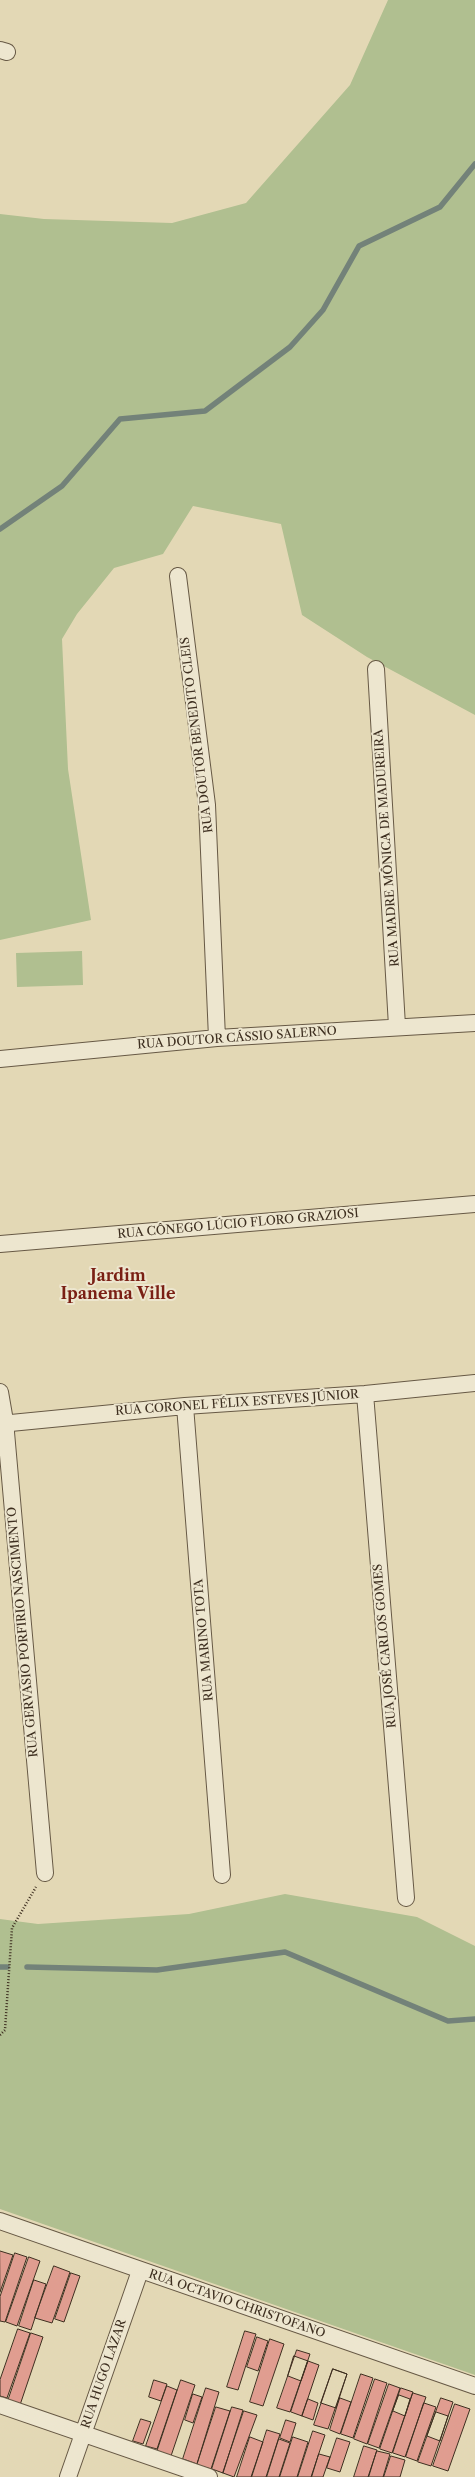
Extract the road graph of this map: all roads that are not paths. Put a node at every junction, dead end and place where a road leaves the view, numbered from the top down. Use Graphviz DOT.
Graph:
graph roads {
  1 [pos="178,576"];
  2 [pos="376,669"];
  3 [pos="475,1023"];
  4 [pos="398,1026"];
  5 [pos="217,1038"];
  6 [pos="0,1059"];
  7 [pos="475,1204"];
  8 [pos="0,1244"];
  9 [pos="475,1383"];
  10 [pos="0,1392"];
  11 [pos="365,1394"];
  12 [pos="185,1406"];
  13 [pos="2,1422"];
  14 [pos="45,1873"];
  15 [pos="222,1875"];
  16 [pos="406,1898"];
  17 [pos="0,2221"];
  18 [pos="140,2271"];
  19 [pos="475,2386"];
  20 [pos="0,2405"];
  21 [pos="83,2434"];
  22 [pos="68,2477"];
  23 [pos="209,2477"];
  1 -- 5 [label="street, RUA DOUTOR BENEDITO CLEIS"];
  2 -- 4 [label="street, RUA MADRE MÔNICA DE MADUREIRA"];
  3 -- 4 [label="street, RUA DOUTOR CÁSSIO SALERNO"];
  4 -- 5 [label="street, RUA DOUTOR CÁSSIO SALERNO"];
  5 -- 6 [label="street, RUA DOUTOR CÁSSIO SALERNO"];
  7 -- 8 [label="street, RUA CÔNEGO LÚCIO FLORO GRAZIOSI"];
  9 -- 11 [label="street, RUA CORONEL FÉLIX ESTEVES JÚNIOR"];
  10 -- 13 [label="street, RUA GERVASIO PORFIRIO NASCIMENTO"];
  11 -- 12 [label="street, RUA CORONEL FÉLIX ESTEVES JÚNIOR"];
  11 -- 16 [label="street, RUA JOSÉ CARLOS GOMES"];
  12 -- 13 [label="street, RUA CORONEL FÉLIX ESTEVES JÚNIOR"];
  12 -- 15 [label="street, RUA MARINO TOTA"];
  13 -- 14 [label="street, RUA GERVASIO PORFIRIO NASCIMENTO"];
  17 -- 18 [label="street, RUA OCTAVIO CHRISTOFANO"];
  18 -- 19 [label="street, RUA OCTAVIO CHRISTOFANO"];
  18 -- 21 [label="street, RUA HUGO LAZAR"];
  20 -- 21 [label="street"];
  21 -- 22 [label="street, RUA HUGO LAZAR"];
  21 -- 23 [label="street"];
}
